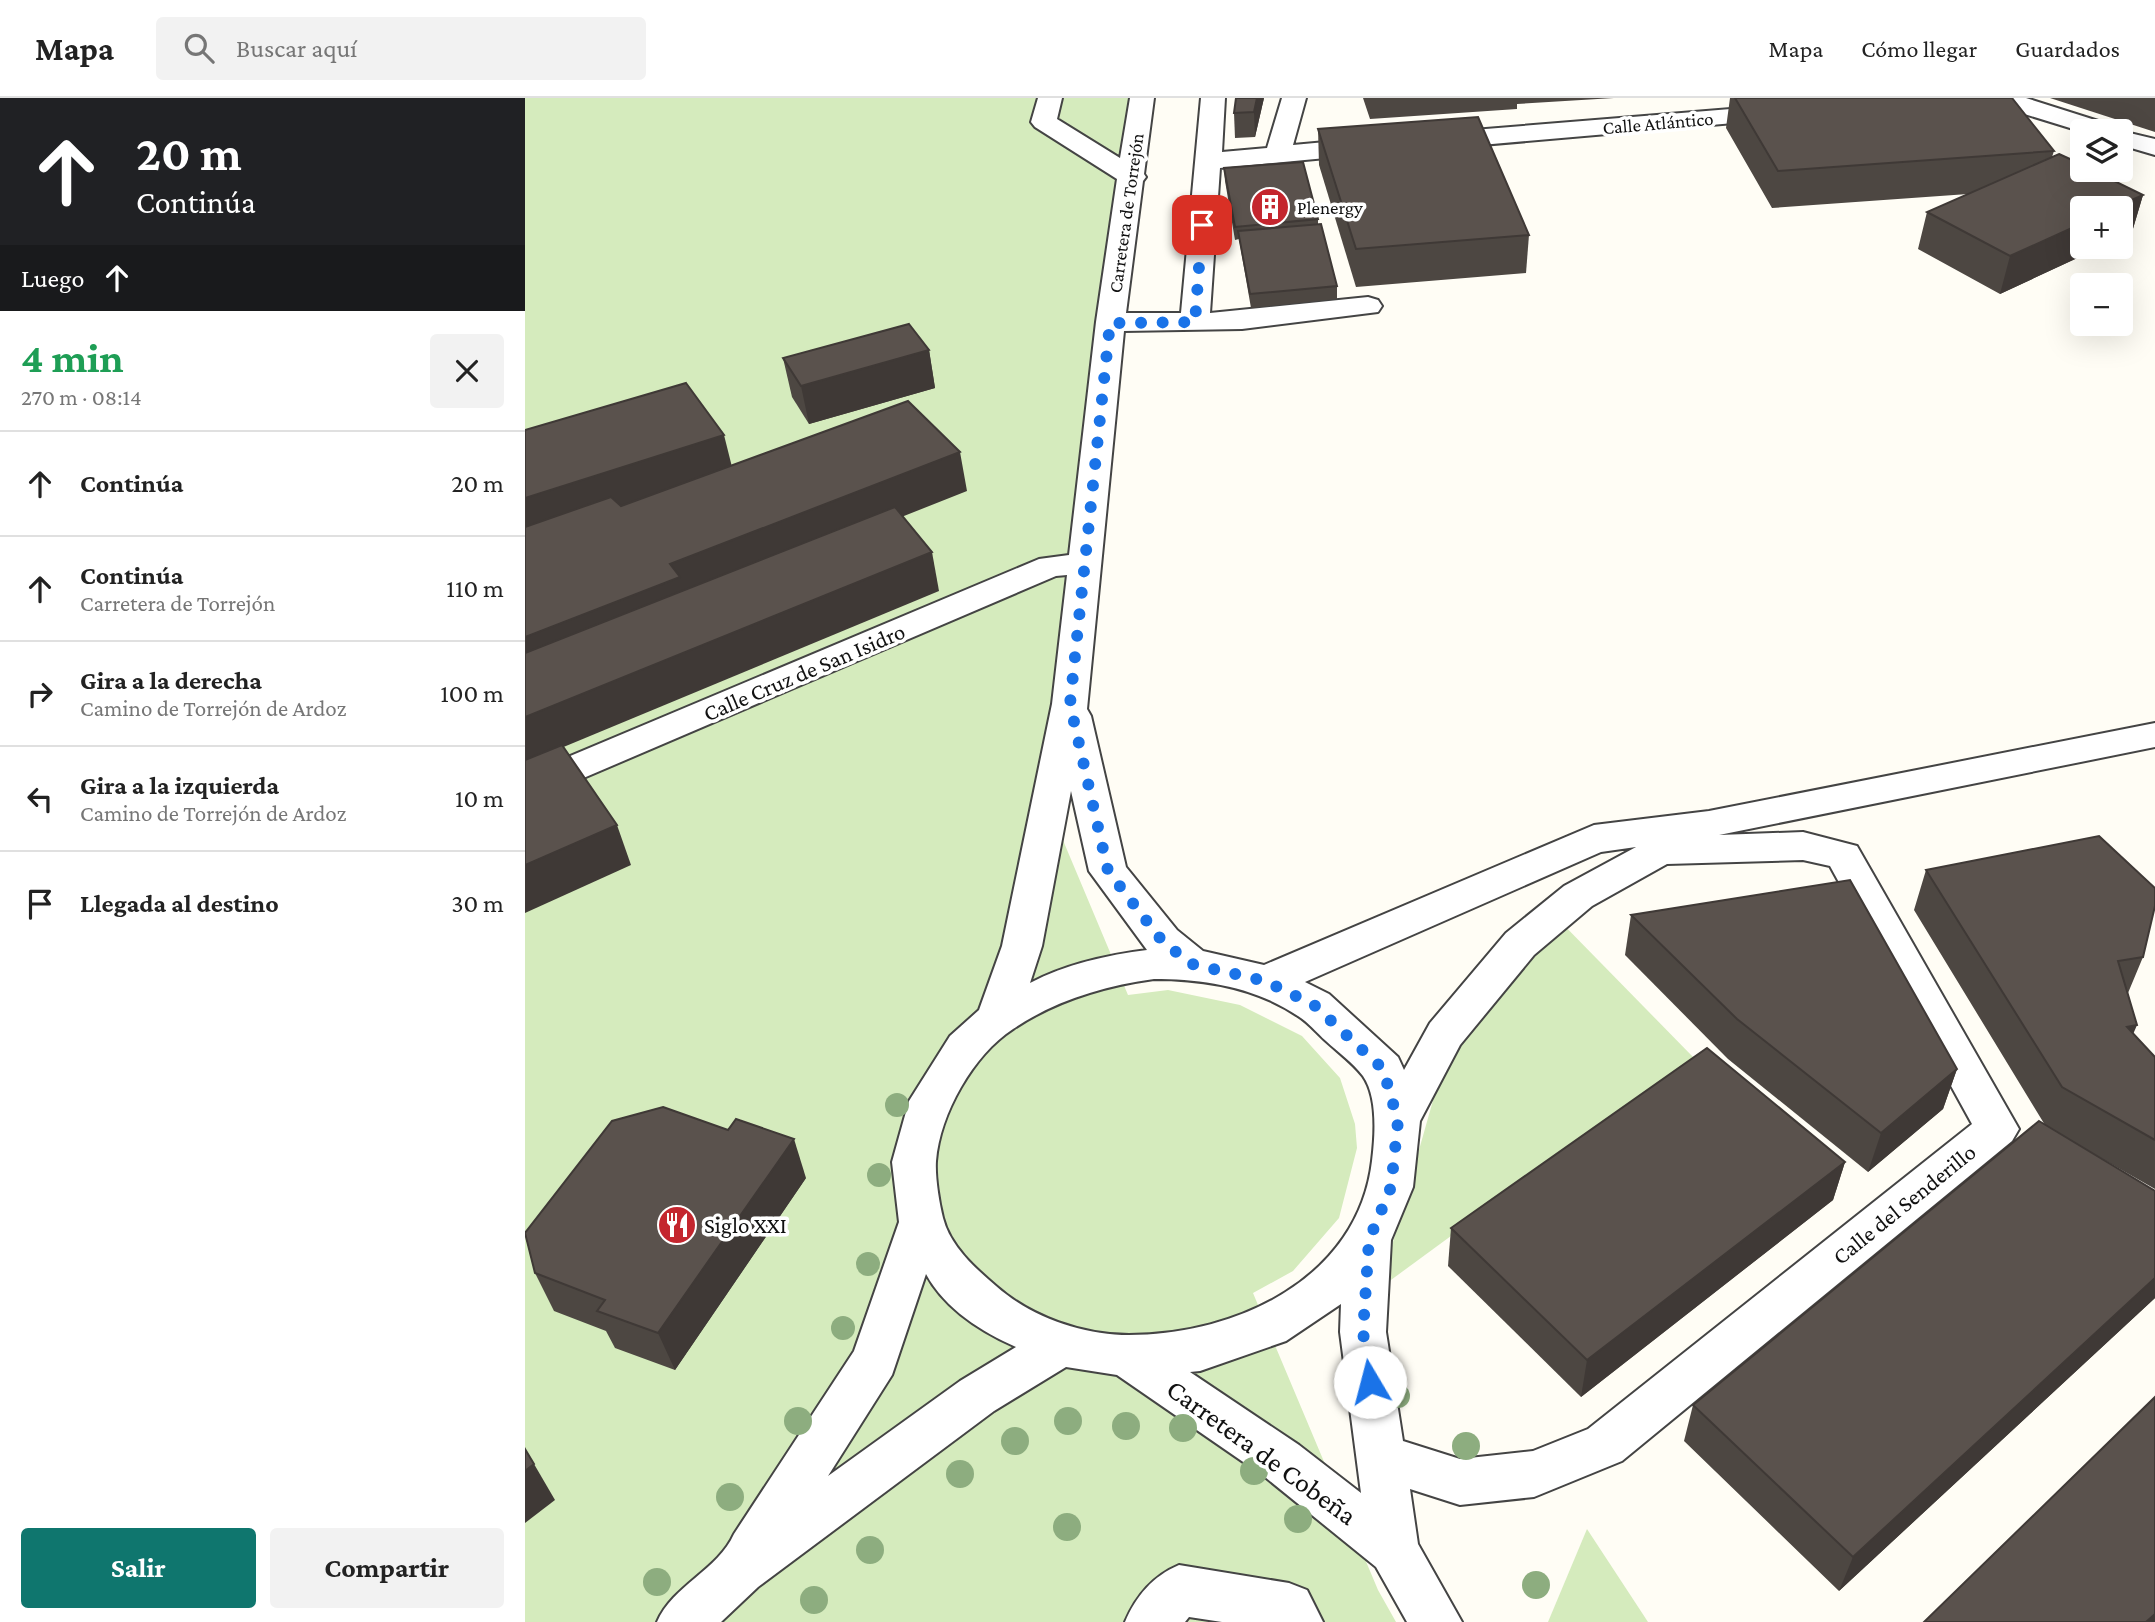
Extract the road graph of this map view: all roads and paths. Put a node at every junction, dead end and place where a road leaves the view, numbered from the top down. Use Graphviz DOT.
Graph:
graph roads {
  1 [pos="1050,98"];
  2 [pos="1142,98"];
  3 [pos="1213,98"];
  4 [pos="1294,98"];
  5 [pos="1939,104"];
  6 [pos="1803,111"];
  7 [pos="2070,120"];
  8 [pos="2133,140"];
  9 [pos="1416,142"];
  10 [pos="1389,145"];
  11 [pos="2155,147"];
  12 [pos="1278,154"];
  13 [pos="1207,161"];
  14 [pos="1133,177"];
  15 [pos="1368,306"];
  16 [pos="1195,322"];
  17 [pos="1110,323"];
  18 [pos="1085,564"];
  19 [pos="1070,704"];
  20 [pos="2155,735"];
  21 [pos="525,790"];
  22 [pos="1709,824"];
  23 [pos="1660,852"];
  24 [pos="1192,964"];
  25 [pos="1265,981"];
  26 [pos="997,1018"];
  27 [pos="1398,1121"];
  28 [pos="921,1222"];
  29 [pos="1369,1240"];
  30 [pos="1061,1345"];
  31 [pos="1128,1356"];
  32 [pos="1380,1457"];
  33 [pos="1394,1550"];
  34 [pos="740,1570"];
  35 [pos="683,1622"];
  36 [pos="1151,1622"];
  37 [pos="1297,1622"];
  38 [pos="1436,1622"];
  1 -- 14 [label="street"];
  2 -- 14 [label="street, Carretera de Torrejón"];
  3 -- 13 [label="street"];
  4 -- 12 [label="street"];
  5 -- 7 [label="street"];
  6 -- 9 [label="street, Calle Atlántico"];
  8 -- 11 [label="street"];
  10 -- 12 [label="street"];
  12 -- 13 [label="street"];
  13 -- 16 [label="street"];
  14 -- 17 [label="street, Carretera de Torrejón"];
  15 -- 16 [label="street"];
  16 -- 17 [label="street"];
  17 -- 18 [label="street, Carretera de Torrejón"];
  18 -- 19 [label="street, Carretera de Torrejón"];
  18 -- 21 [label="street, Calle Cruz de San Isidro"];
  19 -- 24 [label="street"];
  19 -- 26 [label="street"];
  20 -- 22 [label="street"];
  22 -- 23 [label="street"];
  22 -- 25 [label="street"];
  23 -- 27 [label="street"];
  23 -- 32 [label="street, Calle del Senderillo"];
  24 -- 25 [label="street"];
  24 -- 26 [label="street"];
  25 -- 27 [label="street"];
  26 -- 28 [label="street"];
  27 -- 29 [label="street"];
  28 -- 30 [label="street"];
  28 -- 34 [label="street"];
  29 -- 31 [label="street"];
  29 -- 32 [label="street, Carretera de Cobeña"];
  30 -- 31 [label="street"];
  30 -- 34 [label="street"];
  31 -- 33 [label="street, Carretera de Cobeña"];
  32 -- 33 [label="street, Carretera de Cobeña"];
  33 -- 38 [label="street, Carretera de Cobeña"];
  34 -- 35 [label="street"];
  36 -- 37 [label="street"];
}
